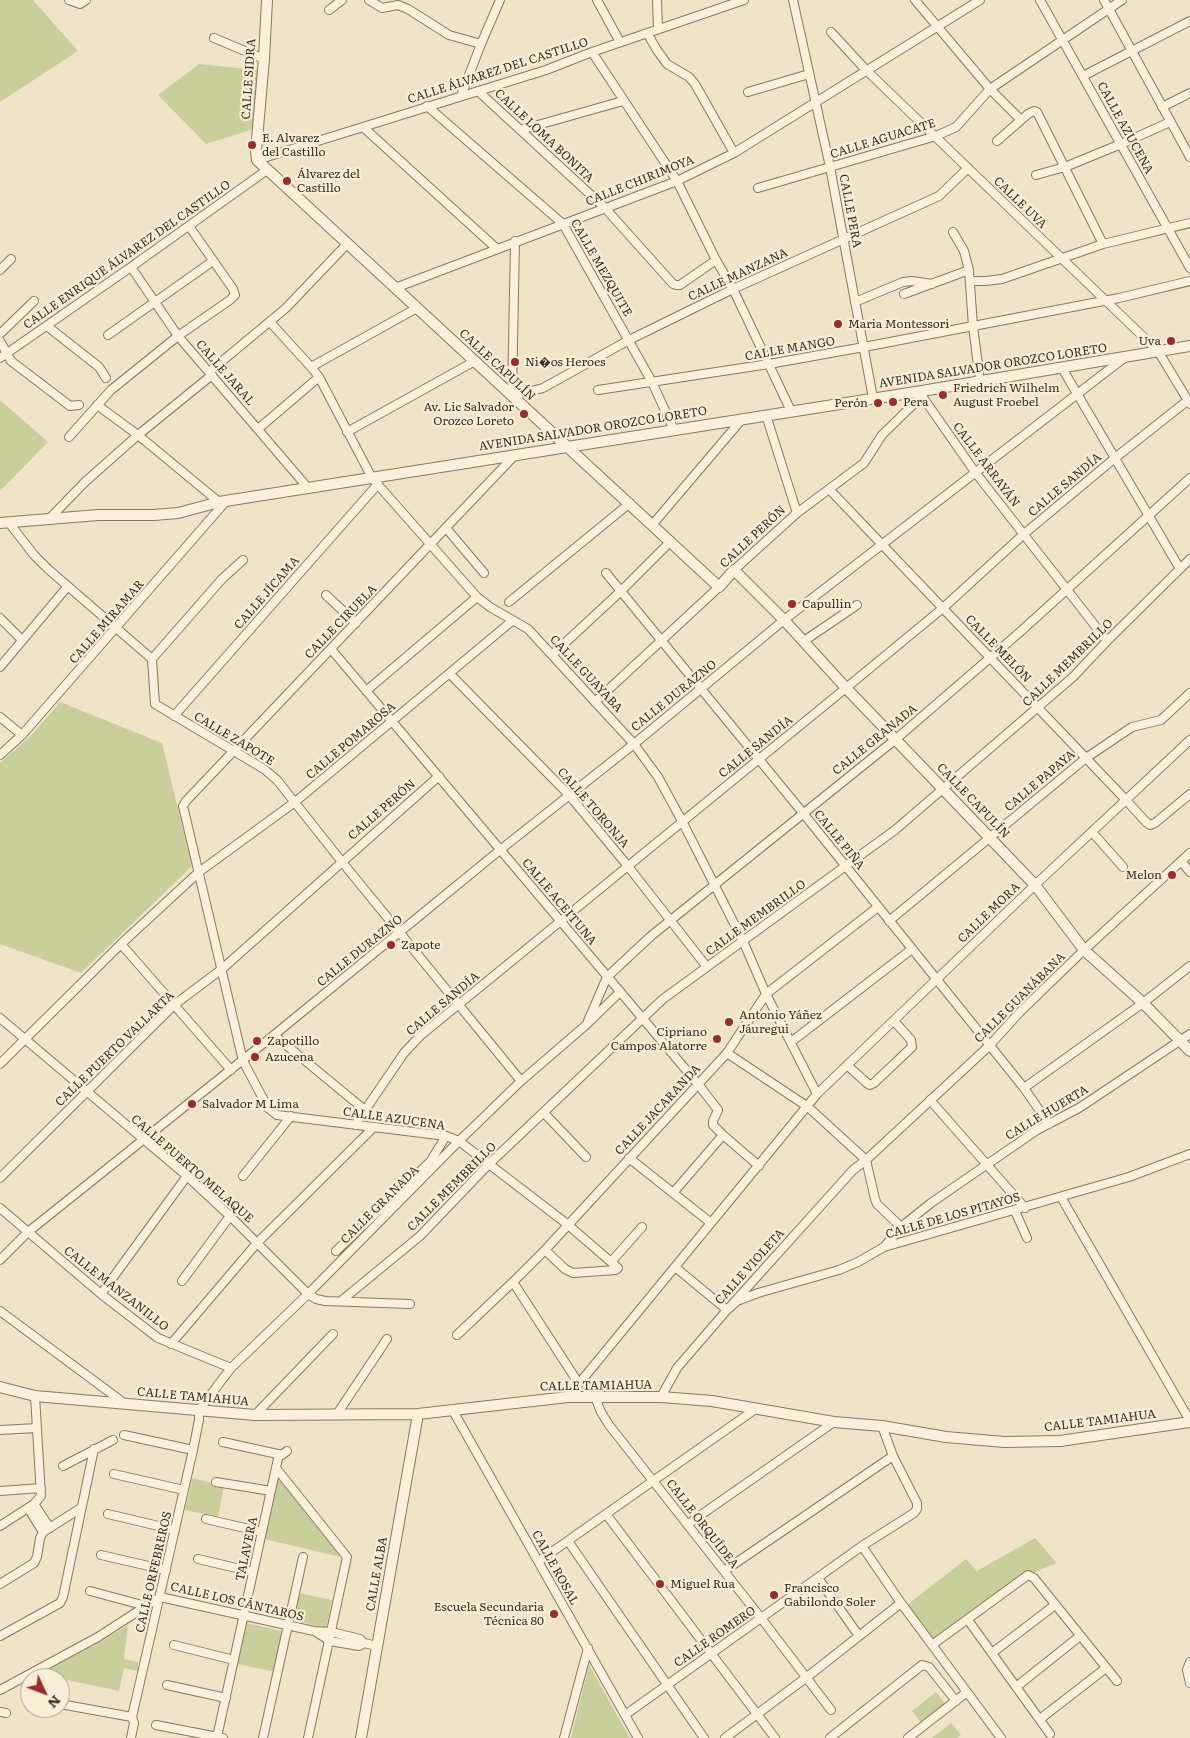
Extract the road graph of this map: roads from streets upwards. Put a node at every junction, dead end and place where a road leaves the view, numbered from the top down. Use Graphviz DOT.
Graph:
graph roads {
  1 [pos="69,0"];
  2 [pos="86,0"];
  3 [pos="267,0"];
  4 [pos="342,0"];
  5 [pos="369,0"];
  6 [pos="500,0"];
  7 [pos="597,0"];
  8 [pos="657,0"];
  9 [pos="744,0"];
  10 [pos="793,0"];
  11 [pos="915,0"];
  12 [pos="980,0"];
  13 [pos="1040,0"];
  14 [pos="1104,0"];
  15 [pos="1122,0"];
  16 [pos="1109,9"];
  17 [pos="329,10"];
  18 [pos="1190,21"];
  19 [pos="936,27"];
  20 [pos="658,29"];
  21 [pos="831,32"];
  22 [pos="647,33"];
  23 [pos="214,38"];
  24 [pos="1064,40"];
  25 [pos="620,42"];
  26 [pos="481,44"];
  27 [pos="1132,50"];
  28 [pos="592,52"];
  29 [pos="264,59"];
  30 [pos="866,70"];
  31 [pos="809,74"];
  32 [pos="1083,76"];
  33 [pos="990,89"];
  34 [pos="478,91"];
  35 [pos="748,92"];
  36 [pos="1190,93"];
  37 [pos="461,96"];
  38 [pos="623,101"];
  39 [pos="816,102"];
  40 [pos="427,106"];
  41 [pos="1162,107"];
  42 [pos="1021,120"];
  43 [pos="1170,122"];
  44 [pos="363,128"];
  45 [pos="520,130"];
  46 [pos="936,136"];
  47 [pos="997,141"];
  48 [pos="1121,144"];
  49 [pos="734,153"];
  50 [pos="1190,157"];
  51 [pos="257,160"];
  52 [pos="830,167"];
  53 [pos="1065,167"];
  54 [pos="968,168"];
  55 [pos="268,170"];
  56 [pos="1036,175"];
  57 [pos="677,181"];
  58 [pos="758,188"];
  59 [pos="605,208"];
  60 [pos="1190,223"];
  61 [pos="563,224"];
  62 [pos="189,226"];
  63 [pos="1168,229"];
  64 [pos="953,232"];
  65 [pos="844,238"];
  66 [pos="516,241"];
  67 [pos="347,244"];
  68 [pos="1103,244"];
  69 [pos="496,248"];
  70 [pos="1060,258"];
  71 [pos="12,259"];
  72 [pos="716,260"];
  73 [pos="213,261"];
  74 [pos="130,268"];
  75 [pos="1190,268"];
  76 [pos="0,270"];
  77 [pos="969,270"];
  78 [pos="970,281"];
  79 [pos="1190,281"];
  80 [pos="932,284"];
  81 [pos="395,288"];
  82 [pos="733,289"];
  83 [pos="904,294"];
  84 [pos="34,301"];
  85 [pos="1106,301"];
  86 [pos="154,302"];
  87 [pos="855,302"];
  88 [pos="417,308"];
  89 [pos="270,322"];
  90 [pos="46,326"];
  91 [pos="973,326"];
  92 [pos="0,334"];
  93 [pos="108,335"];
  94 [pos="178,336"];
  95 [pos="629,340"];
  96 [pos="0,341"];
  97 [pos="1190,346"];
  98 [pos="864,347"];
  99 [pos="1158,351"];
  100 [pos="3,355"];
  101 [pos="1126,357"];
  102 [pos="475,361"];
  103 [pos="769,364"];
  104 [pos="311,367"];
  105 [pos="1062,368"];
  106 [pos="210,374"];
  107 [pos="318,377"];
  108 [pos="106,378"];
  109 [pos="980,381"];
  110 [pos="652,382"];
  111 [pos="598,390"];
  112 [pos="922,393"];
  113 [pos="1078,393"];
  114 [pos="512,396"];
  115 [pos="873,398"];
  116 [pos="1189,403"];
  117 [pos="97,404"];
  118 [pos="79,405"];
  119 [pos="791,411"];
  120 [pos="766,415"];
  121 [pos="743,418"];
  122 [pos="258,429"];
  123 [pos="674,430"];
  124 [pos="347,432"];
  125 [pos="138,435"];
  126 [pos="69,437"];
  127 [pos="567,446"];
  128 [pos="517,454"];
  129 [pos="1115,458"];
  130 [pos="975,472"];
  131 [pos="1190,478"];
  132 [pos="375,481"];
  133 [pos="308,488"];
  134 [pos="830,489"];
  135 [pos="223,501"];
  136 [pos="630,504"];
  137 [pos="797,513"];
  138 [pos="1149,515"];
  139 [pos="50,519"];
  140 [pos="5,524"];
  141 [pos="653,524"];
  142 [pos="446,528"];
  143 [pos="1024,534"];
  144 [pos="671,541"];
  145 [pos="431,544"];
  146 [pos="882,544"];
  147 [pos="1190,559"];
  148 [pos="243,560"];
  149 [pos="1180,569"];
  150 [pos="734,570"];
  151 [pos="484,573"];
  152 [pos="606,574"];
  153 [pos="68,586"];
  154 [pos="719,587"];
  155 [pos="1068,589"];
  156 [pos="621,591"];
  157 [pos="326,595"];
  158 [pos="477,597"];
  159 [pos="509,602"];
  160 [pos="857,605"];
  161 [pos="942,608"];
  162 [pos="0,618"];
  163 [pos="784,620"];
  164 [pos="512,621"];
  165 [pos="356,622"];
  166 [pos="116,628"];
  167 [pos="22,640"];
  168 [pos="662,640"];
  169 [pos="804,641"];
  170 [pos="1107,641"];
  171 [pos="331,649"];
  172 [pos="552,655"];
  173 [pos="152,658"];
  174 [pos="990,658"];
  175 [pos="0,667"];
  176 [pos="450,674"];
  177 [pos="702,688"];
  178 [pos="846,688"];
  179 [pos="366,691"];
  180 [pos="1190,693"];
  181 [pos="595,702"];
  182 [pos="1039,708"];
  183 [pos="174,716"];
  184 [pos="0,717"];
  185 [pos="392,721"];
  186 [pos="22,735"];
  187 [pos="896,739"];
  188 [pos="1190,740"];
  189 [pos="634,744"];
  190 [pos="234,752"];
  191 [pos="0,755"];
  192 [pos="759,758"];
  193 [pos="1086,758"];
  194 [pos="439,776"];
  195 [pos="944,789"];
  196 [pos="1190,794"];
  197 [pos="569,795"];
  198 [pos="1125,799"];
  199 [pos="295,802"];
  200 [pos="183,806"];
  201 [pos="803,813"];
  202 [pos="682,821"];
  203 [pos="1092,832"];
  204 [pos="990,837"];
  205 [pos="500,850"];
  206 [pos="1190,853"];
  207 [pos="1181,861"];
  208 [pos="342,862"];
  209 [pos="628,865"];
  210 [pos="846,866"];
  211 [pos="1123,867"];
  212 [pos="199,872"];
  213 [pos="1190,872"];
  214 [pos="714,884"];
  215 [pos="1034,885"];
  216 [pos="878,907"];
  217 [pos="670,920"];
  218 [pos="560,921"];
  219 [pos="889,921"];
  220 [pos="401,932"];
  221 [pos="743,941"];
  222 [pos="121,944"];
  223 [pos="912,949"];
  224 [pos="1084,950"];
  225 [pos="1190,966"];
  226 [pos="707,967"];
  227 [pos="222,969"];
  228 [pos="607,977"];
  229 [pos="936,979"];
  230 [pos="620,992"];
  231 [pos="766,994"];
  232 [pos="1143,1003"];
  233 [pos="459,1004"];
  234 [pos="174,1005"];
  235 [pos="0,1018"];
  236 [pos="643,1019"];
  237 [pos="894,1021"];
  238 [pos="586,1025"];
  239 [pos="1190,1034"];
  240 [pos="274,1035"];
  241 [pos="24,1039"];
  242 [pos="1180,1041"];
  243 [pos="791,1042"];
  244 [pos="989,1046"];
  245 [pos="1190,1051"];
  246 [pos="727,1053"];
  247 [pos="243,1060"];
  248 [pos="0,1064"];
  249 [pos="847,1065"];
  250 [pos="230,1070"];
  251 [pos="522,1081"];
  252 [pos="698,1084"];
  253 [pos="1024,1088"];
  254 [pos="86,1092"];
  255 [pos="817,1094"];
  256 [pos="930,1100"];
  257 [pos="808,1107"];
  258 [pos="366,1111"];
  259 [pos="544,1113"];
  260 [pos="291,1116"];
  261 [pos="1049,1124"];
  262 [pos="355,1125"];
  263 [pos="374,1127"];
  264 [pos="723,1135"];
  265 [pos="446,1136"];
  266 [pos="143,1140"];
  267 [pos="459,1141"];
  268 [pos="1190,1154"];
  269 [pos="586,1157"];
  270 [pos="629,1158"];
  271 [pos="866,1160"];
  272 [pos="489,1164"];
  273 [pos="986,1164"];
  274 [pos="760,1166"];
  275 [pos="186,1176"];
  276 [pos="243,1176"];
  277 [pos="0,1178"];
  278 [pos="673,1193"];
  279 [pos="1061,1197"];
  280 [pos="0,1208"];
  281 [pos="1025,1208"];
  282 [pos="1015,1211"];
  283 [pos="230,1216"];
  284 [pos="567,1224"];
  285 [pos="711,1224"];
  286 [pos="642,1228"];
  287 [pos="901,1228"];
  288 [pos="28,1232"];
  289 [pos="1027,1238"];
  290 [pos="258,1243"];
  291 [pos="884,1247"];
  292 [pos="545,1250"];
  293 [pos="336,1251"];
  294 [pos="0,1260"];
  295 [pos="612,1262"];
  296 [pos="675,1267"];
  297 [pos="182,1281"];
  298 [pos="514,1282"];
  299 [pos="101,1294"];
  300 [pos="308,1294"];
  301 [pos="340,1301"];
  302 [pos="410,1304"];
  303 [pos="727,1310"];
  304 [pos="0,1311"];
  305 [pos="333,1334"];
  306 [pos="457,1335"];
  307 [pos="387,1339"];
  308 [pos="171,1344"];
  309 [pos="231,1368"];
  310 [pos="578,1384"];
  311 [pos="0,1387"];
  312 [pos="35,1396"];
  313 [pos="568,1396"];
  314 [pos="595,1397"];
  315 [pos="661,1397"];
  316 [pos="124,1403"];
  317 [pos="757,1408"];
  318 [pos="452,1409"];
  319 [pos="199,1410"];
  320 [pos="337,1414"];
  321 [pos="418,1414"];
  322 [pos="255,1415"];
  323 [pos="1190,1421"];
  324 [pos="834,1422"];
  325 [pos="882,1426"];
  326 [pos="37,1428"];
  327 [pos="0,1430"];
  328 [pos="124,1435"];
  329 [pos="113,1440"];
  330 [pos="223,1442"];
  331 [pos="94,1449"];
  332 [pos="193,1450"];
  333 [pos="893,1456"];
  334 [pos="63,1466"];
  335 [pos="276,1468"];
  336 [pos="114,1474"];
  337 [pos="654,1480"];
  338 [pos="216,1482"];
  339 [pos="41,1488"];
  340 [pos="184,1490"];
  341 [pos="0,1491"];
  342 [pos="271,1491"];
  343 [pos="34,1504"];
  344 [pos="81,1508"];
  345 [pos="108,1514"];
  346 [pos="606,1514"];
  347 [pos="206,1519"];
  348 [pos="688,1524"];
  349 [pos="0,1526"];
  350 [pos="46,1530"];
  351 [pos="175,1530"];
  352 [pos="262,1532"];
  353 [pos="568,1541"];
  354 [pos="862,1546"];
  355 [pos="100,1554"];
  356 [pos="303,1557"];
  357 [pos="198,1559"];
  358 [pos="539,1561"];
  359 [pos="166,1570"];
  360 [pos="724,1571"];
  361 [pos="254,1572"];
  362 [pos="818,1578"];
  363 [pos="0,1584"];
  364 [pos="90,1590"];
  365 [pos="160,1597"];
  366 [pos="901,1603"];
  367 [pos="1055,1605"];
  368 [pos="146,1606"];
  369 [pos="244,1616"];
  370 [pos="761,1618"];
  371 [pos="968,1620"];
  372 [pos="288,1625"];
  373 [pos="0,1636"];
  374 [pos="331,1636"];
  375 [pos="859,1636"];
  376 [pos="1080,1636"];
  377 [pos="932,1645"];
  378 [pos="174,1646"];
  379 [pos="377,1646"];
  380 [pos="588,1648"];
  381 [pos="992,1653"];
  382 [pos="711,1654"];
  383 [pos="234,1660"];
  384 [pos="1190,1662"];
  385 [pos="45,1668"];
  386 [pos="1106,1668"];
  387 [pos="807,1677"];
  388 [pos="20,1681"];
  389 [pos="1117,1681"];
  390 [pos="1190,1682"];
  391 [pos="167,1685"];
  392 [pos="667,1685"];
  393 [pos="1016,1687"];
  394 [pos="0,1690"];
  395 [pos="967,1692"];
  396 [pos="226,1698"];
  397 [pos="956,1701"];
  398 [pos="70,1706"];
  399 [pos="831,1710"];
  400 [pos="757,1714"];
  401 [pos="625,1715"];
  402 [pos="132,1717"];
  403 [pos="1040,1720"];
  404 [pos="156,1725"];
  405 [pos="1050,1734"];
  406 [pos="220,1737"];
  407 [pos="131,1738"];
  408 [pos="263,1738"];
  409 [pos="308,1738"];
  410 [pos="361,1738"];
  411 [pos="564,1738"];
  412 [pos="638,1738"];
  413 [pos="704,1738"];
  414 [pos="725,1738"];
  415 [pos="775,1738"];
  416 [pos="830,1738"];
  417 [pos="908,1738"];
  418 [pos="1001,1738"];
  1 -- 2 [label="street"];
  3 -- 29 [label="street, CALLE SIDRA"];
  4 -- 17 [label="street"];
  5 -- 26 [label="street"];
  6 -- 26 [label="street"];
  7 -- 25 [label="street"];
  8 -- 20 [label="street"];
  9 -- 20 [label="street, CALLE ÁLVAREZ DEL CASTILLO"];
  10 -- 31 [label="street, CALLE PERA"];
  11 -- 19 [label="street"];
  12 -- 19 [label="street, CALLE CHIRIMOYA"];
  13 -- 24 [label="street, CALLE AZUCENA"];
  14 -- 16 [label="street"];
  15 -- 16 [label="street, CALLE AGUACATE"];
  16 -- 24 [label="street, CALLE AGUACATE"];
  16 -- 27 [label="street"];
  18 -- 27 [label="street"];
  19 -- 30 [label="street, CALLE CHIRIMOYA"];
  19 -- 33 [label="street"];
  20 -- 22 [label="street, CALLE ÁLVAREZ DEL CASTILLO"];
  21 -- 30 [label="street, CALLE UVA"];
  22 -- 25 [label="street, CALLE ÁLVAREZ DEL CASTILLO"];
  22 -- 49 [label="street"];
  23 -- 29 [label="street"];
  24 -- 32 [label="street, CALLE AZUCENA"];
  24 -- 33 [label="street, CALLE AGUACATE"];
  25 -- 28 [label="street, CALLE ÁLVAREZ DEL CASTILLO"];
  26 -- 37 [label="street"];
  27 -- 32 [label="street"];
  27 -- 41 [label="street"];
  28 -- 34 [label="street, CALLE ÁLVAREZ DEL CASTILLO"];
  28 -- 38 [label="street"];
  29 -- 51 [label="street, CALLE SIDRA"];
  30 -- 39 [label="street, CALLE CHIRIMOYA"];
  30 -- 46 [label="street, CALLE UVA"];
  31 -- 35 [label="street"];
  31 -- 39 [label="street, CALLE PERA"];
  32 -- 48 [label="street, CALLE AZUCENA"];
  33 -- 42 [label="street"];
  33 -- 46 [label="street, CALLE AGUACATE"];
  34 -- 37 [label="street, CALLE ÁLVAREZ DEL CASTILLO"];
  34 -- 45 [label="street, CALLE LOMA BONITA"];
  36 -- 41 [label="street"];
  37 -- 40 [label="street, CALLE ÁLVAREZ DEL CASTILLO"];
  38 -- 45 [label="street"];
  38 -- 57 [label="street"];
  39 -- 49 [label="street, CALLE CHIRIMOYA"];
  39 -- 52 [label="street, CALLE PERA"];
  40 -- 44 [label="street, CALLE ÁLVAREZ DEL CASTILLO"];
  40 -- 61 [label="street, CALLE MEZQUITE"];
  41 -- 43 [label="street"];
  42 -- 47 [label="street"];
  42 -- 53 [label="street"];
  43 -- 48 [label="street"];
  43 -- 50 [label="street"];
  44 -- 51 [label="street, CALLE ÁLVAREZ DEL CASTILLO"];
  44 -- 69 [label="street"];
  45 -- 59 [label="street, CALLE LOMA BONITA"];
  46 -- 52 [label="street, CALLE AGUACATE"];
  46 -- 54 [label="street, CALLE UVA"];
  48 -- 53 [label="street"];
  48 -- 63 [label="street, CALLE AZUCENA"];
  49 -- 57 [label="street, CALLE CHIRIMOYA"];
  51 -- 55 [label="street, CALLE CAPULÍN"];
  52 -- 58 [label="street, CALLE AGUACATE"];
  52 -- 65 [label="street, CALLE PERA"];
  53 -- 56 [label="street"];
  53 -- 68 [label="street"];
  54 -- 65 [label="street, CALLE MANZANA"];
  54 -- 70 [label="street, CALLE UVA"];
  55 -- 62 [label="street, CALLE ENRIQUE ÁLVAREZ DEL CASTILLO"];
  55 -- 67 [label="street, CALLE CAPULÍN"];
  57 -- 59 [label="street, CALLE CHIRIMOYA"];
  57 -- 72 [label="street"];
  59 -- 61 [label="street, CALLE CHIRIMOYA"];
  59 -- 72 [label="street, CALLE LOMA BONITA"];
  60 -- 63 [label="street"];
  61 -- 66 [label="street, CALLE CHIRIMOYA"];
  61 -- 95 [label="street, CALLE MEZQUITE"];
  62 -- 73 [label="street"];
  62 -- 74 [label="street, CALLE ENRIQUE ÁLVAREZ DEL CASTILLO"];
  63 -- 68 [label="street"];
  63 -- 75 [label="street, CALLE AZUCENA"];
  64 -- 77 [label="street"];
  65 -- 82 [label="street, CALLE MANZANA"];
  65 -- 87 [label="street, CALLE PERA"];
  66 -- 69 [label="street, CALLE CHIRIMOYA"];
  66 -- 114 [label="street"];
  67 -- 81 [label="street, CALLE CAPULÍN"];
  67 -- 89 [label="street"];
  68 -- 70 [label="street"];
  69 -- 81 [label="street, CALLE CHIRIMOYA"];
  70 -- 78 [label="street"];
  70 -- 85 [label="street, CALLE UVA"];
  71 -- 76 [label="street"];
  72 -- 82 [label="street"];
  73 -- 86 [label="street"];
  73 -- 94 [label="street"];
  74 -- 86 [label="street, CALLE JARAL"];
  74 -- 90 [label="street, CALLE ENRIQUE ÁLVAREZ DEL CASTILLO"];
  77 -- 78 [label="street"];
  77 -- 80 [label="street"];
  78 -- 91 [label="street"];
  79 -- 85 [label="street, CALLE MANGO"];
  80 -- 83 [label="street"];
  80 -- 87 [label="street"];
  81 -- 88 [label="street, CALLE CAPULÍN"];
  82 -- 95 [label="street, CALLE MANZANA"];
  82 -- 103 [label="street"];
  84 -- 92 [label="street"];
  85 -- 91 [label="street, CALLE MANGO"];
  85 -- 99 [label="street, CALLE UVA"];
  86 -- 93 [label="street"];
  86 -- 94 [label="street, CALLE JARAL"];
  87 -- 98 [label="street, CALLE PERA"];
  88 -- 102 [label="street, CALLE CAPULÍN"];
  88 -- 104 [label="street"];
  89 -- 104 [label="street, CALLE GUAYABA"];
  89 -- 106 [label="street"];
  90 -- 100 [label="street, CALLE ENRIQUE ÁLVAREZ DEL CASTILLO"];
  90 -- 108 [label="street"];
  91 -- 98 [label="street, CALLE MANGO"];
  91 -- 109 [label="street"];
  94 -- 106 [label="street, CALLE JARAL"];
  94 -- 117 [label="street"];
  95 -- 110 [label="street, CALLE MEZQUITE"];
  95 -- 114 [label="street, CALLE MANZANA"];
  96 -- 100 [label="street"];
  97 -- 99 [label="street, AVENIDA SALVADOR OROZCO LORETO"];
  98 -- 103 [label="street, CALLE MANGO"];
  98 -- 115 [label="street, CALLE PERA"];
  99 -- 101 [label="street, AVENIDA SALVADOR OROZCO LORETO"];
  99 -- 116 [label="street, CALLE UVA"];
  100 -- 118 [label="street"];
  101 -- 105 [label="street, AVENIDA SALVADOR OROZCO LORETO"];
  101 -- 113 [label="street, CALLE DURAZNO"];
  102 -- 114 [label="street, CALLE CAPULÍN"];
  102 -- 124 [label="street"];
  103 -- 110 [label="street, CALLE MANGO"];
  103 -- 119 [label="street"];
  104 -- 107 [label="street, CALLE GUAYABA"];
  105 -- 109 [label="street, AVENIDA SALVADOR OROZCO LORETO"];
  105 -- 113 [label="street"];
  106 -- 122 [label="street, CALLE JARAL"];
  106 -- 125 [label="street"];
  107 -- 122 [label="street"];
  107 -- 124 [label="street, CALLE GUAYABA"];
  109 -- 112 [label="street, AVENIDA SALVADOR OROZCO LORETO"];
  110 -- 111 [label="street, CALLE MANGO"];
  110 -- 123 [label="street, CALLE MEZQUITE"];
  112 -- 115 [label="street, AVENIDA SALVADOR OROZCO LORETO"];
  112 -- 130 [label="street, CALLE ARRAYÁN"];
  112 -- 134 [label="street, CALLE PERÓN"];
  113 -- 129 [label="street"];
  113 -- 130 [label="street, CALLE DURAZNO"];
  114 -- 127 [label="street, CALLE CAPULÍN"];
  115 -- 119 [label="street, AVENIDA SALVADOR OROZCO LORETO"];
  116 -- 129 [label="street, CALLE SANDÍA"];
  117 -- 125 [label="street"];
  117 -- 126 [label="street"];
  119 -- 120 [label="street, AVENIDA SALVADOR OROZCO LORETO"];
  120 -- 121 [label="street, AVENIDA SALVADOR OROZCO LORETO"];
  120 -- 137 [label="street"];
  121 -- 123 [label="street, AVENIDA SALVADOR OROZCO LORETO"];
  121 -- 141 [label="street"];
  122 -- 133 [label="street, CALLE JARAL"];
  123 -- 127 [label="street, AVENIDA SALVADOR OROZCO LORETO"];
  124 -- 132 [label="street, CALLE GUAYABA"];
  125 -- 135 [label="street"];
  125 -- 139 [label="street"];
  127 -- 128 [label="street, AVENIDA SALVADOR OROZCO LORETO"];
  127 -- 136 [label="street, CALLE CAPULÍN"];
  128 -- 132 [label="street, AVENIDA SALVADOR OROZCO LORETO"];
  128 -- 142 [label="street, CALLE CIRUELA"];
  129 -- 138 [label="street"];
  129 -- 143 [label="street, CALLE SANDÍA"];
  130 -- 143 [label="street, CALLE ARRAYÁN"];
  130 -- 146 [label="street, CALLE DURAZNO"];
  131 -- 138 [label="street, CALLE GRANADA"];
  132 -- 133 [label="street, AVENIDA SALVADOR OROZCO LORETO"];
  132 -- 145 [label="street, CALLE GUAYABA"];
  132 -- 183 [label="street, CALLE JÍCAMA"];
  133 -- 135 [label="street, AVENIDA SALVADOR OROZCO LORETO"];
  134 -- 137 [label="street, CALLE PERÓN"];
  134 -- 146 [label="street, CALLE MELÓN"];
  135 -- 139 [label="street, AVENIDA SALVADOR OROZCO LORETO"];
  135 -- 166 [label="street, CALLE MIRAMAR"];
  136 -- 141 [label="street, CALLE CAPULÍN"];
  136 -- 159 [label="street"];
  137 -- 150 [label="street, CALLE PERÓN"];
  138 -- 149 [label="street"];
  138 -- 155 [label="street, CALLE GRANADA"];
  139 -- 140 [label="street, AVENIDA SALVADOR OROZCO LORETO"];
  140 -- 153 [label="street"];
  141 -- 144 [label="street, CALLE CAPULÍN"];
  142 -- 145 [label="street, CALLE CIRUELA"];
  142 -- 151 [label="street"];
  143 -- 155 [label="street, CALLE ARRAYÁN"];
  143 -- 161 [label="street, CALLE SANDÍA"];
  144 -- 154 [label="street, CALLE CAPULÍN"];
  144 -- 156 [label="street"];
  145 -- 158 [label="street, CALLE GUAYABA"];
  145 -- 165 [label="street, CALLE CIRUELA"];
  146 -- 161 [label="street, CALLE MELÓN"];
  146 -- 163 [label="street, CALLE DURAZNO"];
  147 -- 149 [label="street, CALLE MEMBRILLO"];
  148 -- 173 [label="street"];
  149 -- 170 [label="street, CALLE MEMBRILLO"];
  150 -- 154 [label="street, CALLE PERÓN"];
  150 -- 163 [label="street, CALLE CAPULÍN"];
  152 -- 156 [label="street, CALLE PIÑA"];
  153 -- 166 [label="street"];
  153 -- 167 [label="street"];
  154 -- 168 [label="street, CALLE PERÓN"];
  155 -- 170 [label="street, CALLE ARRAYÁN"];
  155 -- 174 [label="street, CALLE GRANADA"];
  156 -- 168 [label="street, CALLE PIÑA"];
  156 -- 172 [label="street"];
  157 -- 165 [label="street"];
  158 -- 164 [label="street, CALLE GUAYABA"];
  158 -- 179 [label="street"];
  160 -- 169 [label="street"];
  161 -- 174 [label="street, CALLE MELÓN"];
  161 -- 178 [label="street, CALLE SANDÍA"];
  162 -- 167 [label="street"];
  163 -- 169 [label="street, CALLE CAPULÍN"];
  163 -- 177 [label="street, CALLE DURAZNO"];
  164 -- 172 [label="street, CALLE GUAYABA"];
  164 -- 176 [label="street, CALLE POMAROSA"];
  165 -- 171 [label="street, CALLE CIRUELA"];
  166 -- 173 [label="street"];
  166 -- 186 [label="street, CALLE MIRAMAR"];
  167 -- 175 [label="street"];
  168 -- 177 [label="street, CALLE PIÑA"];
  168 -- 181 [label="street, CALLE PERÓN"];
  169 -- 178 [label="street, CALLE CAPULÍN"];
  170 -- 182 [label="street, CALLE MEMBRILLO"];
  171 -- 179 [label="street, CALLE ACEITUNA"];
  171 -- 190 [label="street, CALLE CIRUELA"];
  172 -- 181 [label="street, CALLE GUAYABA"];
  173 -- 183 [label="street, CALLE ZAPOTE"];
  174 -- 182 [label="street, CALLE MELÓN"];
  174 -- 187 [label="street, CALLE GRANADA"];
  176 -- 185 [label="street, CALLE POMAROSA"];
  176 -- 197 [label="street, CALLE TORONJA"];
  177 -- 189 [label="street, CALLE DURAZNO"];
  177 -- 192 [label="street, CALLE PIÑA"];
  178 -- 187 [label="street, CALLE CAPULÍN"];
  178 -- 192 [label="street, CALLE SANDÍA"];
  179 -- 185 [label="street, CALLE ACEITUNA"];
  180 -- 193 [label="street, CALLE PAPAYA"];
  181 -- 189 [label="street, CALLE GUAYABA"];
  182 -- 193 [label="street, CALLE MELÓN"];
  182 -- 195 [label="street, CALLE MEMBRILLO"];
  183 -- 190 [label="street, CALLE ZAPOTE"];
  184 -- 186 [label="street"];
  185 -- 194 [label="street, CALLE ACEITUNA"];
  185 -- 199 [label="street, CALLE POMAROSA"];
  186 -- 191 [label="street, CALLE MIRAMAR"];
  187 -- 195 [label="street, CALLE CAPULÍN"];
  187 -- 201 [label="street, CALLE GRANADA"];
  188 -- 198 [label="street, CALLE MORA"];
  189 -- 197 [label="street, CALLE DURAZNO"];
  189 -- 202 [label="street, CALLE GUAYABA"];
  190 -- 199 [label="street, CALLE ZAPOTE"];
  190 -- 200 [label="street, CALLE CIRUELA"];
  192 -- 201 [label="street, CALLE PIÑA"];
  192 -- 202 [label="street, CALLE SANDÍA"];
  193 -- 198 [label="street, CALLE MELÓN"];
  193 -- 204 [label="street, CALLE PAPAYA"];
  194 -- 205 [label="street, CALLE ACEITUNA"];
  194 -- 208 [label="street, CALLE PERÓN"];
  195 -- 204 [label="street, CALLE CAPULÍN"];
  195 -- 210 [label="street, CALLE MEMBRILLO"];
  196 -- 198 [label="street, CALLE MELÓN"];
  197 -- 205 [label="street, CALLE DURAZNO"];
  197 -- 209 [label="street, CALLE TORONJA"];
  198 -- 203 [label="street, CALLE MORA"];
  199 -- 208 [label="street, CALLE ZAPOTE"];
  199 -- 212 [label="street, CALLE POMAROSA"];
  200 -- 212 [label="street, CALLE AZUCENA"];
  201 -- 210 [label="street, CALLE PIÑA"];
  201 -- 214 [label="street, CALLE GRANADA"];
  202 -- 209 [label="street, CALLE SANDÍA"];
  202 -- 214 [label="street, CALLE GUAYABA"];
  203 -- 211 [label="street"];
  203 -- 215 [label="street, CALLE MORA"];
  204 -- 215 [label="street, CALLE CAPULÍN"];
  204 -- 219 [label="street, CALLE PAPAYA"];
  205 -- 218 [label="street, CALLE ACEITUNA"];
  205 -- 220 [label="street, CALLE DURAZNO"];
  206 -- 207 [label="street, CALLE GUANÁBANA"];
  207 -- 213 [label="street"];
  207 -- 224 [label="street, CALLE GUANÁBANA"];
  208 -- 220 [label="street, CALLE ZAPOTE"];
  208 -- 227 [label="street, CALLE PUERTO VALLARTA"];
  209 -- 217 [label="street, CALLE TORONJA"];
  209 -- 218 [label="street, CALLE SANDÍA"];
  210 -- 216 [label="street, CALLE PIÑA"];
  210 -- 221 [label="street, CALLE MEMBRILLO"];
  212 -- 222 [label="street, CALLE POMAROSA"];
  212 -- 227 [label="street, CALLE AZUCENA"];
  214 -- 217 [label="street, CALLE GRANADA"];
  214 -- 221 [label="street, CALLE GUAYABA"];
  215 -- 224 [label="street, CALLE CAPULÍN"];
  215 -- 229 [label="street, CALLE MORA"];
  216 -- 219 [label="street, CALLE PIÑA"];
  216 -- 231 [label="street, CALLE JACARANDA"];
  217 -- 226 [label="street, CALLE TORONJA"];
  217 -- 228 [label="street, CALLE GRANADA"];
  218 -- 228 [label="street, CALLE ACEITUNA"];
  218 -- 233 [label="street, CALLE SANDÍA"];
  219 -- 223 [label="street, CALLE PIÑA"];
  220 -- 233 [label="street, CALLE ZAPOTE"];
  220 -- 240 [label="street, CALLE DURAZNO"];
  221 -- 226 [label="street, CALLE MEMBRILLO"];
  221 -- 231 [label="street, CALLE GUAYABA"];
  222 -- 234 [label="street"];
  222 -- 241 [label="street, CALLE POMAROSA"];
  223 -- 229 [label="street, CALLE PIÑA"];
  223 -- 243 [label="street"];
  224 -- 232 [label="street, CALLE CAPULÍN"];
  224 -- 244 [label="street, CALLE GUANÁBANA"];
  225 -- 232 [label="street"];
  226 -- 236 [label="street, CALLE MEMBRILLO"];
  227 -- 234 [label="street, CALLE PUERTO VALLARTA"];
  227 -- 247 [label="street, CALLE AZUCENA"];
  228 -- 230 [label="street, CALLE ACEITUNA"];
  228 -- 238 [label="street, CALLE GRANADA"];
  229 -- 237 [label="street, CALLE MORA"];
  229 -- 244 [label="street, CALLE PIÑA"];
  230 -- 236 [label="street, CALLE ACEITUNA"];
  230 -- 238 [label="street, CALLE GRANADA"];
  231 -- 243 [label="street, CALLE GUAYABA"];
  231 -- 246 [label="street, CALLE JACARANDA"];
  232 -- 242 [label="street, CALLE CAPULÍN"];
  232 -- 253 [label="street"];
  233 -- 251 [label="street, CALLE ZAPOTE"];
  233 -- 258 [label="street, CALLE SANDÍA"];
  234 -- 250 [label="street"];
  234 -- 254 [label="street, CALLE PUERTO VALLARTA"];
  235 -- 241 [label="street, CALLE PUERTO MELAQUE"];
  236 -- 252 [label="street, CALLE ACEITUNA"];
  236 -- 259 [label="street, CALLE MEMBRILLO"];
  237 -- 249 [label="street, CALLE MORA"];
  237 -- 249 [label="street"];
  238 -- 251 [label="street, CALLE GRANADA"];
  239 -- 242 [label="street, CALLE HUERTA"];
  240 -- 247 [label="street, CALLE DURAZNO"];
  240 -- 258 [label="street"];
  241 -- 248 [label="street, CALLE POMAROSA"];
  241 -- 254 [label="street, CALLE PUERTO MELAQUE"];
  242 -- 245 [label="street, CALLE CAPULÍN"];
  242 -- 261 [label="street, CALLE HUERTA"];
  243 -- 255 [label="street, CALLE GUAYABA"];
  244 -- 253 [label="street, CALLE PIÑA"];
  244 -- 256 [label="street, CALLE GUANÁBANA"];
  246 -- 252 [label="street, CALLE JACARANDA"];
  246 -- 257 [label="street"];
  247 -- 250 [label="street, CALLE DURAZNO"];
  247 -- 260 [label="street, CALLE AZUCENA"];
  249 -- 255 [label="street, CALLE MORA"];
  250 -- 266 [label="street, CALLE DURAZNO"];
  251 -- 267 [label="street, CALLE GRANADA"];
  252 -- 264 [label="street, CALLE ACEITUNA"];
  252 -- 270 [label="street, CALLE JACARANDA"];
  253 -- 261 [label="street, CALLE PIÑA"];
  254 -- 266 [label="street, CALLE PUERTO MELAQUE"];
  254 -- 277 [label="street, CALLE PUERTO VALLARTA"];
  255 -- 257 [label="street, CALLE MORA"];
  256 -- 271 [label="street, CALLE GUANÁBANA"];
  256 -- 273 [label="street"];
  257 -- 271 [label="street"];
  257 -- 274 [label="street"];
  258 -- 262 [label="street, CALLE SANDÍA"];
  259 -- 269 [label="street"];
  259 -- 272 [label="street, CALLE MEMBRILLO"];
  260 -- 262 [label="street, CALLE AZUCENA"];
  260 -- 276 [label="street"];
  261 -- 273 [label="street, CALLE HUERTA"];
  262 -- 263 [label="street, CALLE AZUCENA"];
  263 -- 265 [label="street, CALLE AZUCENA"];
  263 -- 290 [label="street"];
  264 -- 274 [label="street"];
  264 -- 278 [label="street"];
  265 -- 267 [label="street, CALLE AZUCENA"];
  265 -- 293 [label="street"];
  266 -- 275 [label="street, CALLE PUERTO MELAQUE"];
  266 -- 288 [label="street, CALLE DURAZNO"];
  267 -- 272 [label="street, CALLE AZUCENA"];
  267 -- 300 [label="street, CALLE GRANADA"];
  268 -- 279 [label="street, CALLE DE LOS PITAYOS"];
  270 -- 278 [label="street"];
  270 -- 284 [label="street, CALLE JACARANDA"];
  271 -- 287 [label="street"];
  271 -- 303 [label="street, CALLE VIOLETA"];
  272 -- 284 [label="street, CALLE AZUCENA"];
  272 -- 301 [label="street, CALLE MEMBRILLO"];
  273 -- 281 [label="street"];
  273 -- 287 [label="street, CALLE HUERTA"];
  274 -- 285 [label="street"];
  275 -- 283 [label="street, CALLE PUERTO MELAQUE"];
  275 -- 299 [label="street"];
  278 -- 285 [label="street"];
  279 -- 281 [label="street, CALLE DE LOS PITAYOS"];
  279 -- 323 [label="street"];
  280 -- 288 [label="street, CALLE MANZANILLO"];
  281 -- 282 [label="street, CALLE DE LOS PITAYOS"];
  282 -- 289 [label="street"];
  282 -- 291 [label="street, CALLE DE LOS PITAYOS"];
  283 -- 290 [label="street, CALLE PUERTO MELAQUE"];
  283 -- 297 [label="street"];
  284 -- 292 [label="street, CALLE JACARANDA"];
  284 -- 295 [label="street, CALLE AZUCENA"];
  285 -- 296 [label="street"];
  286 -- 295 [label="street"];
  287 -- 291 [label="street, CALLE HUERTA"];
  288 -- 294 [label="street, CALLE DURAZNO"];
  288 -- 299 [label="street, CALLE MANZANILLO"];
  290 -- 300 [label="street, CALLE PUERTO MELAQUE"];
  290 -- 308 [label="street"];
  291 -- 303 [label="street, CALLE DE LOS PITAYOS"];
  292 -- 295 [label="street, CALLE AZUCENA"];
  292 -- 298 [label="street, CALLE JACARANDA"];
  296 -- 303 [label="street"];
  296 -- 310 [label="street"];
  298 -- 306 [label="street, CALLE JACARANDA"];
  298 -- 310 [label="street"];
  299 -- 308 [label="street, CALLE MANZANILLO"];
  300 -- 301 [label="street, CALLE PUERTO MELAQUE"];
  300 -- 309 [label="street, CALLE GRANADA"];
  301 -- 302 [label="street, CALLE PUERTO MELAQUE"];
  303 -- 315 [label="street, CALLE VIOLETA"];
  304 -- 316 [label="street"];
  305 -- 322 [label="street"];
  307 -- 320 [label="street"];
  308 -- 309 [label="street, CALLE MANZANILLO"];
  309 -- 319 [label="street, CALLE GRANADA"];
  310 -- 313 [label="street"];
  311 -- 312 [label="street, CALLE TAMIAHUA"];
  312 -- 316 [label="street, CALLE TAMIAHUA"];
  312 -- 326 [label="street"];
  313 -- 314 [label="street, CALLE TAMIAHUA"];
  313 -- 318 [label="street, CALLE TAMIAHUA"];
  314 -- 315 [label="street, CALLE TAMIAHUA"];
  314 -- 337 [label="street, CALLE ORQUÍDEA"];
  315 -- 317 [label="street, CALLE TAMIAHUA"];
  316 -- 319 [label="street, CALLE TAMIAHUA"];
  317 -- 324 [label="street, CALLE TAMIAHUA"];
  317 -- 337 [label="street"];
  318 -- 321 [label="street, CALLE TAMIAHUA"];
  318 -- 358 [label="street, CALLE ROSAL"];
  319 -- 322 [label="street, CALLE TAMIAHUA"];
  319 -- 332 [label="street, CALLE ORFEBREROS"];
  320 -- 321 [label="street, CALLE TAMIAHUA"];
  320 -- 322 [label="street, CALLE TAMIAHUA"];
  321 -- 379 [label="street, CALLE ALBA"];
  323 -- 325 [label="street, CALLE TAMIAHUA"];
  324 -- 325 [label="street, CALLE TAMIAHUA"];
  324 -- 348 [label="street"];
  325 -- 333 [label="street"];
  326 -- 327 [label="street"];
  326 -- 339 [label="street"];
  328 -- 332 [label="street"];
  329 -- 331 [label="street"];
  330 -- 335 [label="street, TALAVERA"];
  331 -- 334 [label="street"];
  331 -- 344 [label="street"];
  332 -- 340 [label="street, CALLE ORFEBREROS"];
  333 -- 354 [label="street, CALLE ROMERO"];
  333 -- 360 [label="street"];
  335 -- 342 [label="street, TALAVERA"];
  335 -- 374 [label="street"];
  336 -- 340 [label="street"];
  337 -- 346 [label="street"];
  337 -- 348 [label="street, CALLE ORQUÍDEA"];
  338 -- 342 [label="street"];
  339 -- 341 [label="street"];
  339 -- 343 [label="street"];
  340 -- 351 [label="street, CALLE ORFEBREROS"];
  342 -- 352 [label="street, TALAVERA"];
  343 -- 349 [label="street"];
  343 -- 350 [label="street"];
  344 -- 350 [label="street"];
  344 -- 373 [label="street"];
  345 -- 351 [label="street"];
  346 -- 353 [label="street"];
  346 -- 382 [label="street"];
  347 -- 352 [label="street"];
  348 -- 360 [label="street, CALLE ORQUÍDEA"];
  350 -- 363 [label="street"];
  351 -- 359 [label="street, CALLE ORFEBREROS"];
  352 -- 361 [label="street, TALAVERA"];
  353 -- 358 [label="street"];
  353 -- 392 [label="street"];
  354 -- 362 [label="street, CALLE ROMERO"];
  354 -- 366 [label="street"];
  355 -- 359 [label="street"];
  356 -- 372 [label="street"];
  357 -- 361 [label="street"];
  358 -- 380 [label="street, CALLE ROSAL"];
  359 -- 365 [label="street, CALLE ORFEBREROS"];
  360 -- 370 [label="street, CALLE ORQUÍDEA"];
  361 -- 369 [label="street, TALAVERA"];
  362 -- 370 [label="street, CALLE ROMERO"];
  362 -- 375 [label="street"];
  364 -- 368 [label="street"];
  365 -- 368 [label="street, CALLE LOS CÁNTAROS"];
  365 -- 369 [label="street, CALLE LOS CÁNTAROS"];
  365 -- 402 [label="street, CALLE ORFEBREROS"];
  366 -- 375 [label="street"];
  366 -- 377 [label="street"];
  367 -- 371 [label="street"];
  367 -- 376 [label="street"];
  367 -- 381 [label="street"];
  368 -- 385 [label="street, CALLE LOS CÁNTAROS"];
  369 -- 372 [label="street, CALLE LOS CÁNTAROS"];
  369 -- 383 [label="street, TALAVERA"];
  370 -- 382 [label="street, CALLE ROMERO"];
  370 -- 387 [label="street, CALLE ORQUÍDEA"];
  371 -- 377 [label="street"];
  371 -- 381 [label="street"];
  372 -- 374 [label="street, CALLE LOS CÁNTAROS"];
  372 -- 408 [label="street"];
  374 -- 379 [label="street, CALLE LOS CÁNTAROS"];
  374 -- 409 [label="street"];
  375 -- 387 [label="street"];
  376 -- 386 [label="street"];
  376 -- 393 [label="street"];
  377 -- 395 [label="street"];
  378 -- 383 [label="street"];
  379 -- 410 [label="street, CALLE ALBA"];
  380 -- 401 [label="street, CALLE ROSAL"];
  380 -- 411 [label="street"];
  381 -- 393 [label="street"];
  382 -- 392 [label="street, CALLE ROMERO"];
  382 -- 400 [label="street"];
  383 -- 396 [label="street, TALAVERA"];
  384 -- 390 [label="street"];
  386 -- 389 [label="street"];
  386 -- 403 [label="street"];
  387 -- 399 [label="street, CALLE ORQUÍDEA"];
  387 -- 400 [label="street"];
  388 -- 394 [label="street, CALLE LOS CÁNTAROS"];
  391 -- 396 [label="street"];
  392 -- 401 [label="street, CALLE ROMERO"];
  392 -- 413 [label="street"];
  393 -- 403 [label="street"];
  395 -- 397 [label="street"];
  395 -- 418 [label="street"];
  396 -- 406 [label="street, TALAVERA"];
  397 -- 416 [label="street"];
  397 -- 417 [label="street"];
  398 -- 402 [label="street"];
  400 -- 414 [label="street"];
  400 -- 415 [label="street"];
  401 -- 412 [label="street, CALLE ROSAL"];
  402 -- 407 [label="street, CALLE ORFEBREROS"];
  403 -- 405 [label="street"];
  404 -- 406 [label="street"];
}
